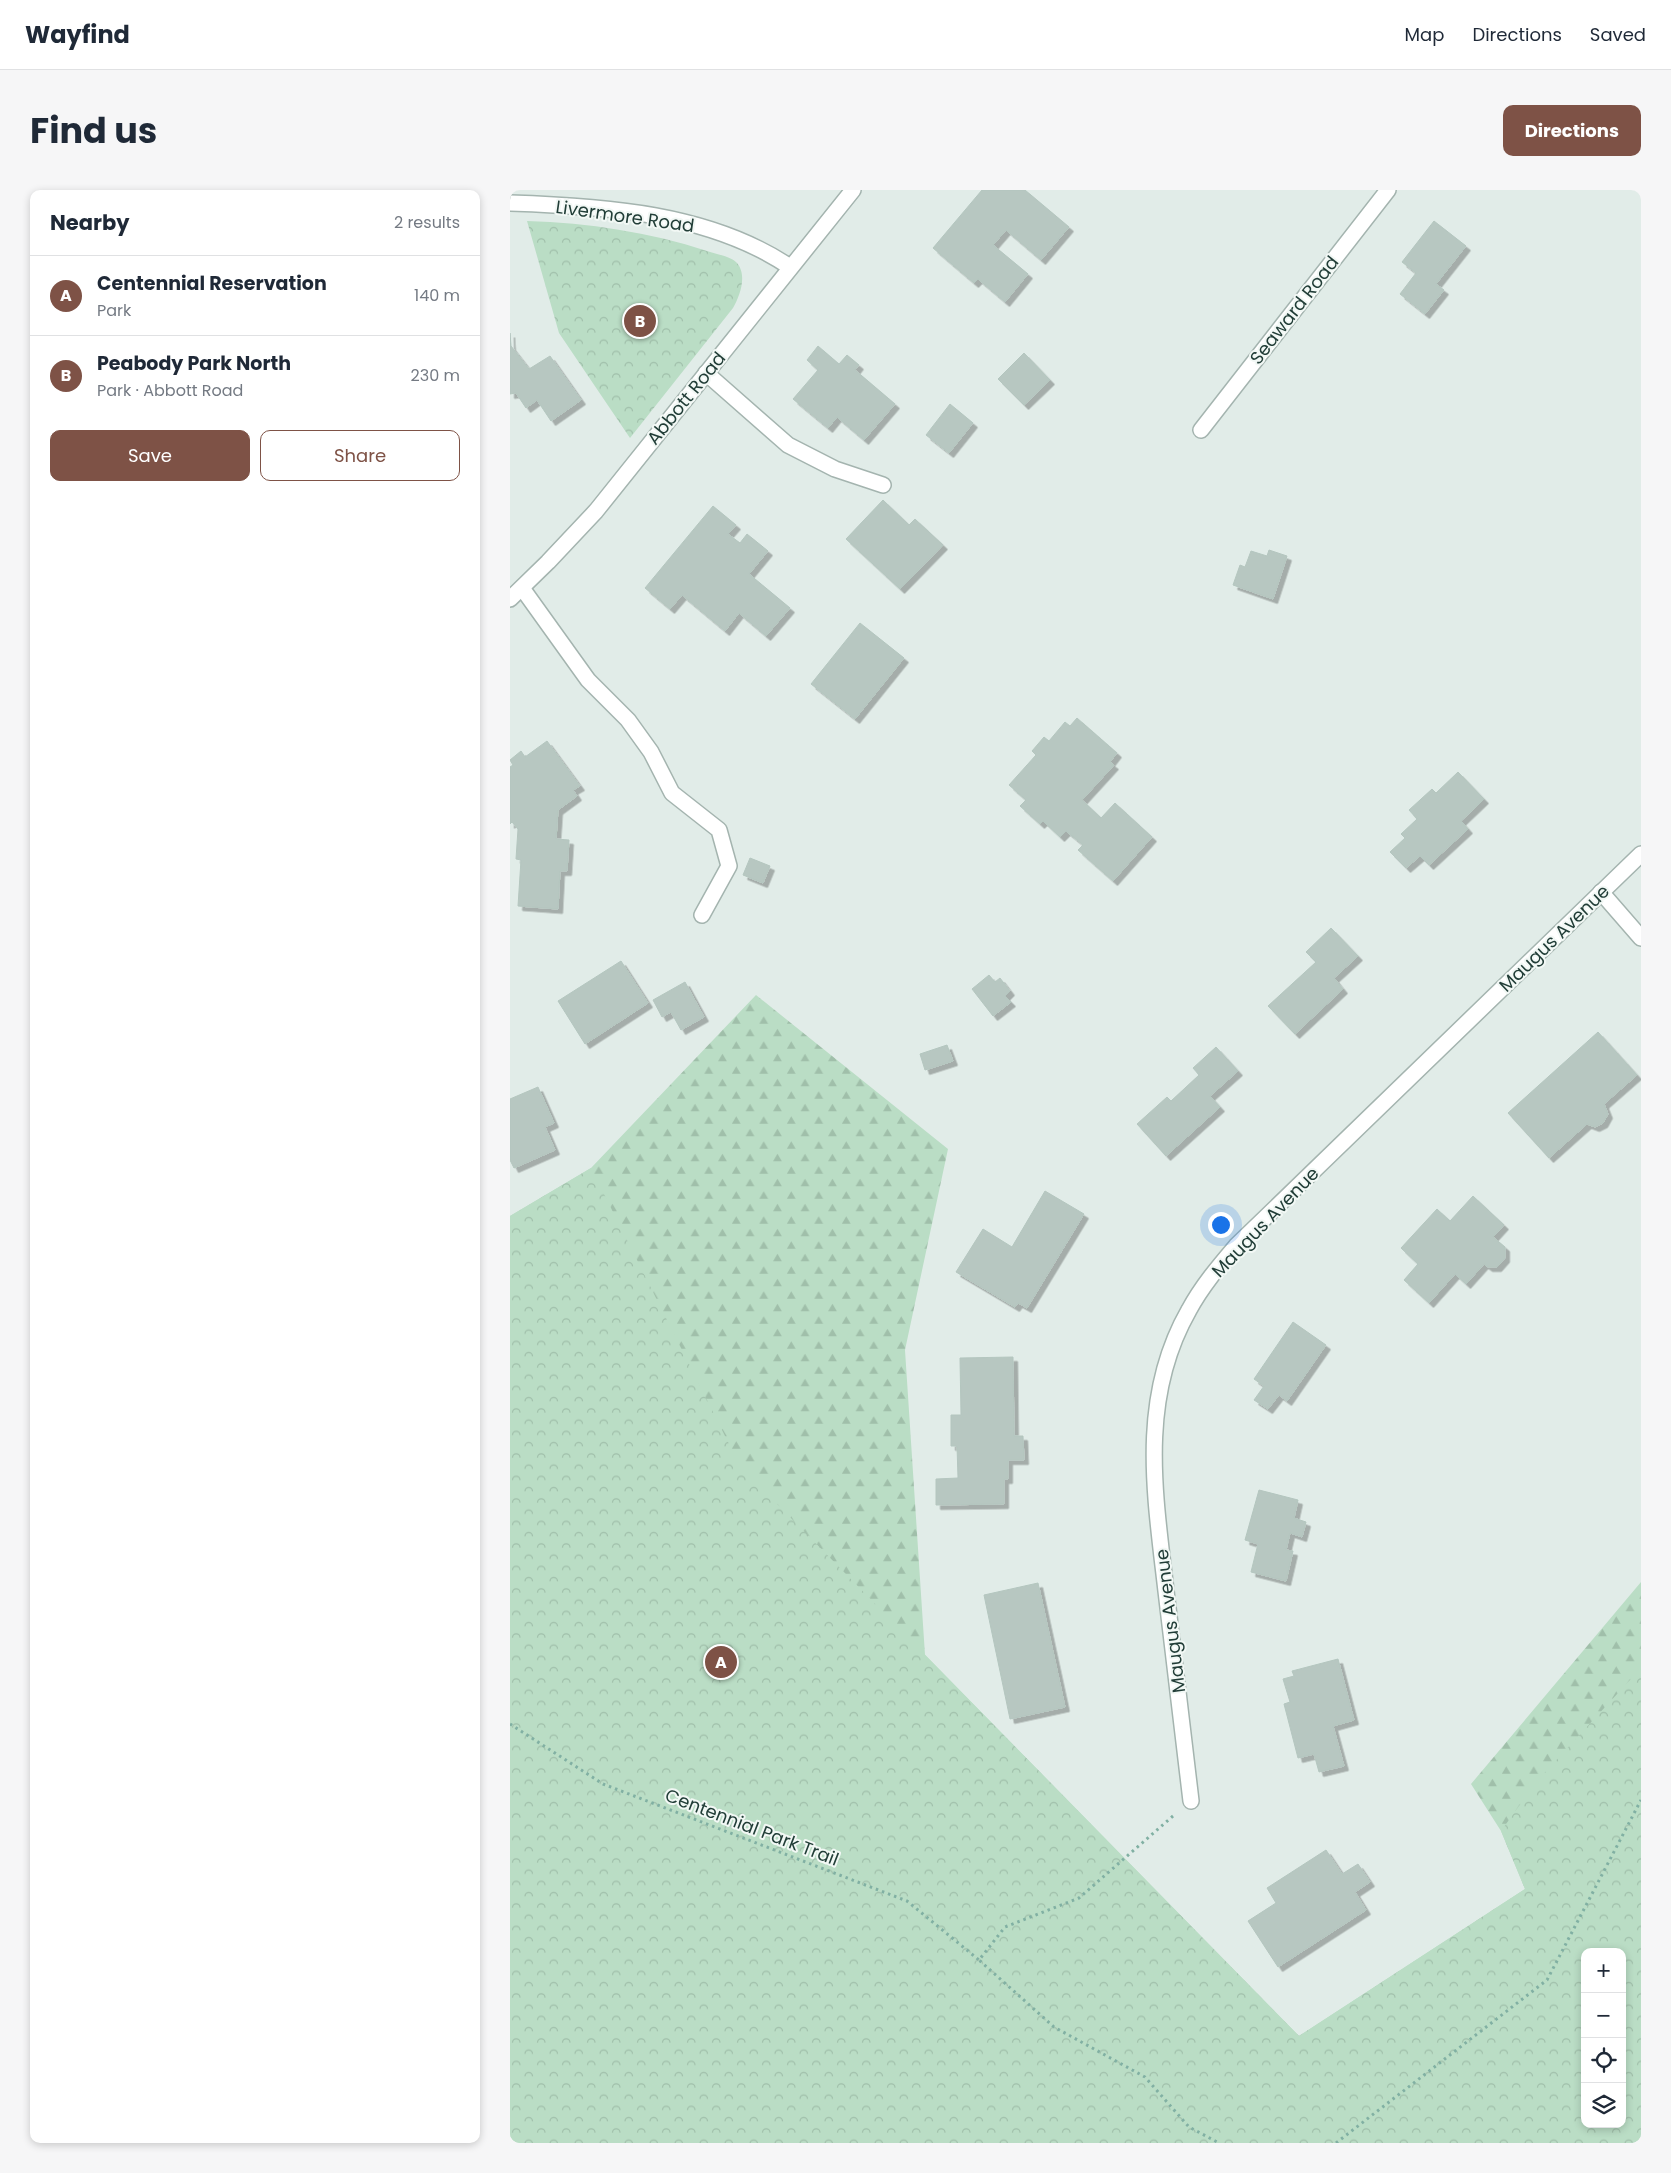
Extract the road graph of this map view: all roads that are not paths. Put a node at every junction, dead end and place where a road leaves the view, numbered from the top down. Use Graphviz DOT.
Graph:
graph roads {
  1 [pos="853,190"];
  2 [pos="1388,190"];
  3 [pos="510,203"];
  4 [pos="790,267"];
  5 [pos="706,373"];
  6 [pos="1200,430"];
  7 [pos="883,485"];
  8 [pos="522,588"];
  9 [pos="510,599"];
  10 [pos="1641,854"];
  11 [pos="1601,892"];
  12 [pos="702,915"];
  13 [pos="1641,938"];
  14 [pos="1191,1801"];
  1 -- 4 [label="street, Abbott Road"];
  2 -- 6 [label="street, Seaward Road"];
  3 -- 4 [label="street, Livermore Road"];
  4 -- 5 [label="street, Abbott Road"];
  5 -- 7 [label="street"];
  5 -- 8 [label="street, Abbott Road"];
  8 -- 9 [label="street, Abbott Road"];
  8 -- 12 [label="street"];
  10 -- 11 [label="street, Maugus Avenue"];
  11 -- 13 [label="street"];
  11 -- 14 [label="street, Maugus Avenue"];
}
